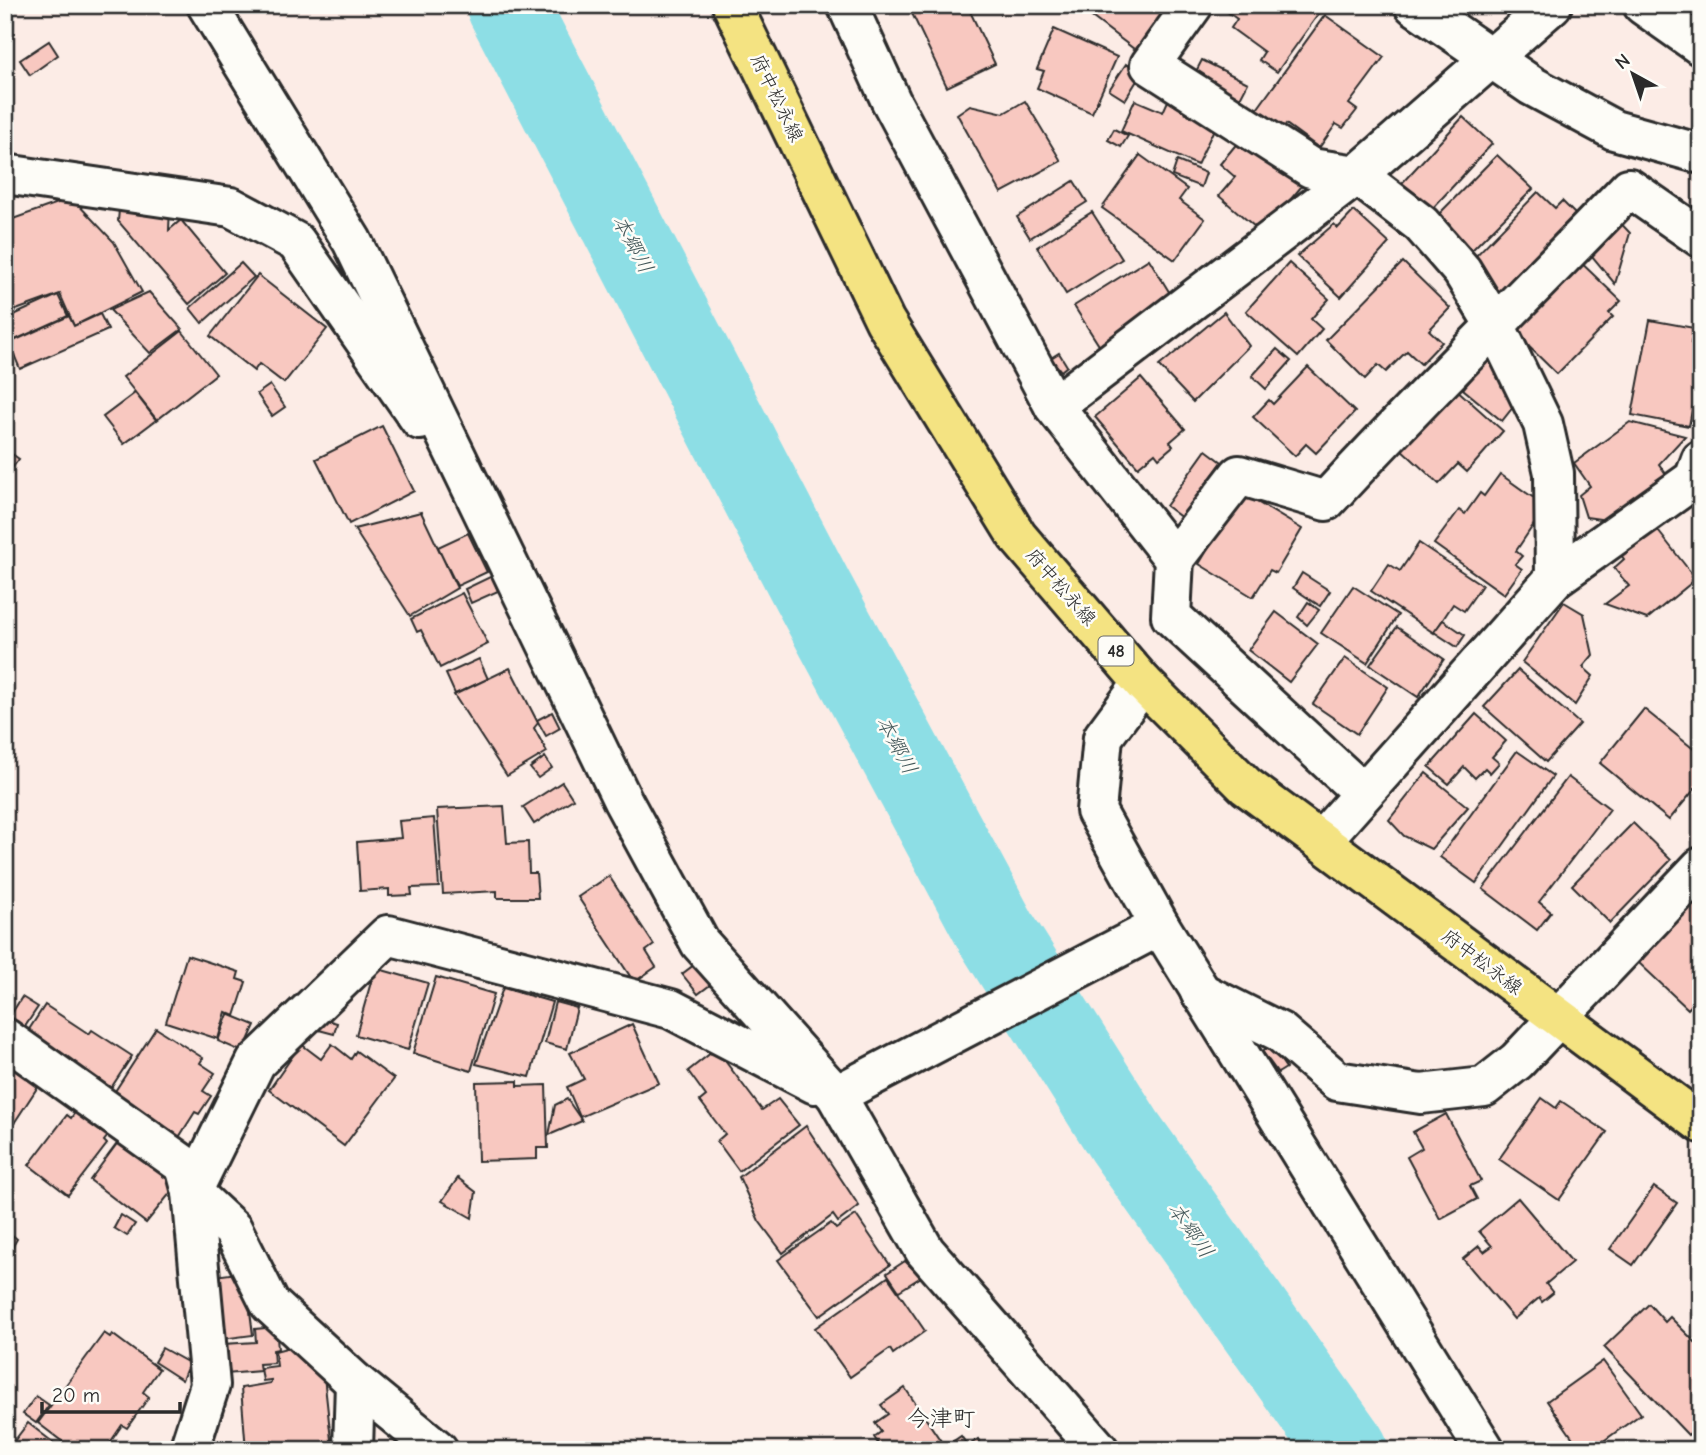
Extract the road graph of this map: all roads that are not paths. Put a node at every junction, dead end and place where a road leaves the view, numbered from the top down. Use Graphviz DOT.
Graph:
graph roads {
  1 [pos="207,5"];
  2 [pos="732,5"];
  3 [pos="847,5"];
  4 [pos="1193,5"];
  5 [pos="1414,5"];
  6 [pos="1552,5"];
  7 [pos="1643,5"];
  8 [pos="1701,46"];
  9 [pos="1492,59"];
  10 [pos="1701,154"];
  11 [pos="5,174"];
  12 [pos="1357,174"];
  13 [pos="1701,238"];
  14 [pos="1496,327"];
  15 [pos="1054,406"];
  16 [pos="424,410"];
  17 [pos="1701,460"];
  18 [pos="1174,559"];
  19 [pos="1555,578"];
  20 [pos="1143,683"];
  21 [pos="1363,793"];
  22 [pos="1321,841"];
  23 [pos="1701,867"];
  24 [pos="1160,926"];
  25 [pos="1200,992"];
  26 [pos="1557,1018"];
  27 [pos="5,1038"];
  28 [pos="836,1095"];
  29 [pos="1701,1123"];
  30 [pos="192,1192"];
  31 [pos="355,1382"];
  32 [pos="189,1450"];
  33 [pos="353,1450"];
  34 [pos="438,1450"];
  35 [pos="1099,1450"];
  36 [pos="1485,1450"];
  1 -- 16 [label="street"];
  2 -- 20 [label="main road, 府中松永線 / 48"];
  3 -- 15 [label="street"];
  4 -- 12 [label="street"];
  5 -- 9 [label="street"];
  6 -- 9 [label="street"];
  7 -- 8 [label="street"];
  9 -- 10 [label="street"];
  9 -- 12 [label="street"];
  11 -- 16 [label="street"];
  12 -- 14 [label="street"];
  12 -- 15 [label="street"];
  13 -- 14 [label="street"];
  14 -- 18 [label="street"];
  14 -- 19 [label="street"];
  15 -- 18 [label="street"];
  16 -- 28 [label="street"];
  17 -- 19 [label="street"];
  18 -- 21 [label="street"];
  19 -- 21 [label="street"];
  20 -- 22 [label="main road, 府中松永線 / 48"];
  20 -- 24 [label="street"];
  21 -- 22 [label="street"];
  22 -- 26 [label="main road, 府中松永線 / 48"];
  23 -- 26 [label="street"];
  24 -- 25 [label="street"];
  24 -- 28 [label="street"];
  25 -- 26 [label="street"];
  25 -- 36 [label="street"];
  26 -- 29 [label="main road, 府中松永線 / 48"];
  27 -- 30 [label="street"];
  28 -- 30 [label="street"];
  28 -- 35 [label="street"];
  30 -- 31 [label="street"];
  30 -- 32 [label="street"];
  31 -- 33 [label="street"];
  31 -- 34 [label="street"];
}
